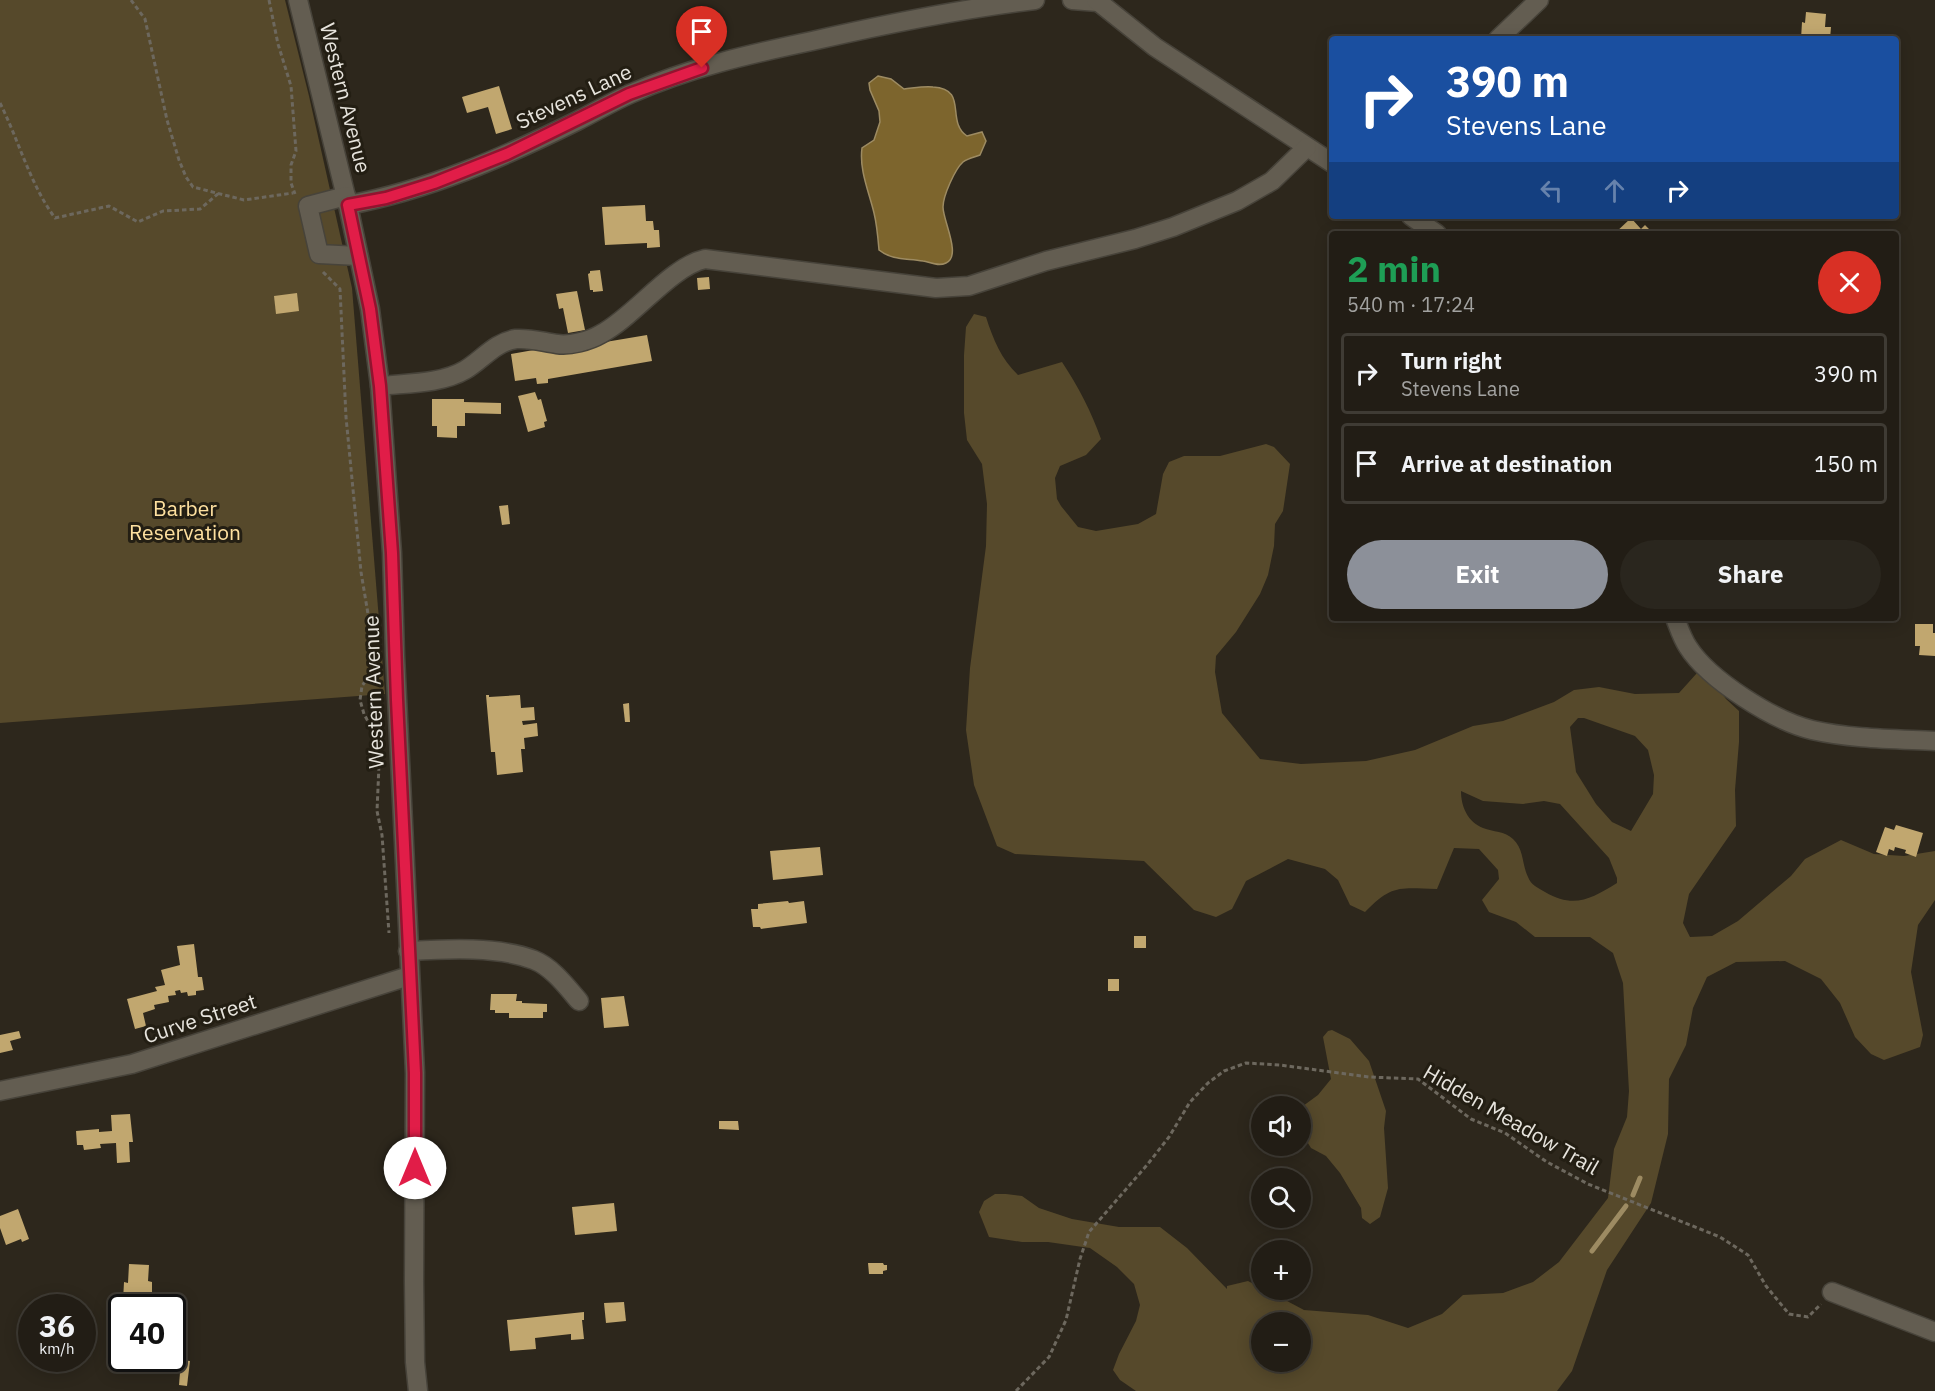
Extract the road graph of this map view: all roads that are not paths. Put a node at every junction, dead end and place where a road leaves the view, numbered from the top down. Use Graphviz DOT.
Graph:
graph roads {
  1 [pos="298,0"];
  2 [pos="1035,0"];
  3 [pos="1072,0"];
  4 [pos="1539,0"];
  5 [pos="1097,1"];
  6 [pos="1501,36"];
  7 [pos="1306,147"];
  8 [pos="1329,161"];
  9 [pos="347,201"];
  10 [pos="1415,219"];
  11 [pos="1433,231"];
  12 [pos="358,256"];
  13 [pos="380,386"];
  14 [pos="1675,621"];
  15 [pos="1935,741"];
  16 [pos="408,951"];
  17 [pos="409,976"];
  18 [pos="579,1001"];
  19 [pos="0,1090"];
  20 [pos="1832,1292"];
  21 [pos="1935,1332"];
  22 [pos="418,1391"];
  1 -- 9 [label="street, Western Avenue"];
  2 -- 9 [label="street, Stevens Lane"];
  3 -- 5 [label="street"];
  4 -- 6 [label="street"];
  5 -- 7 [label="street"];
  7 -- 8 [label="street"];
  7 -- 13 [label="street"];
  9 -- 12 [label="street, Western Avenue"];
  9 -- 12 [label="street, Stevens Lane"];
  10 -- 11 [label="street"];
  12 -- 13 [label="street, Western Avenue"];
  13 -- 16 [label="street, Western Avenue"];
  14 -- 15 [label="street"];
  16 -- 17 [label="street, Western Avenue"];
  16 -- 18 [label="street"];
  17 -- 19 [label="street, Curve Street"];
  17 -- 22 [label="street, Western Avenue"];
  20 -- 21 [label="street"];
}
